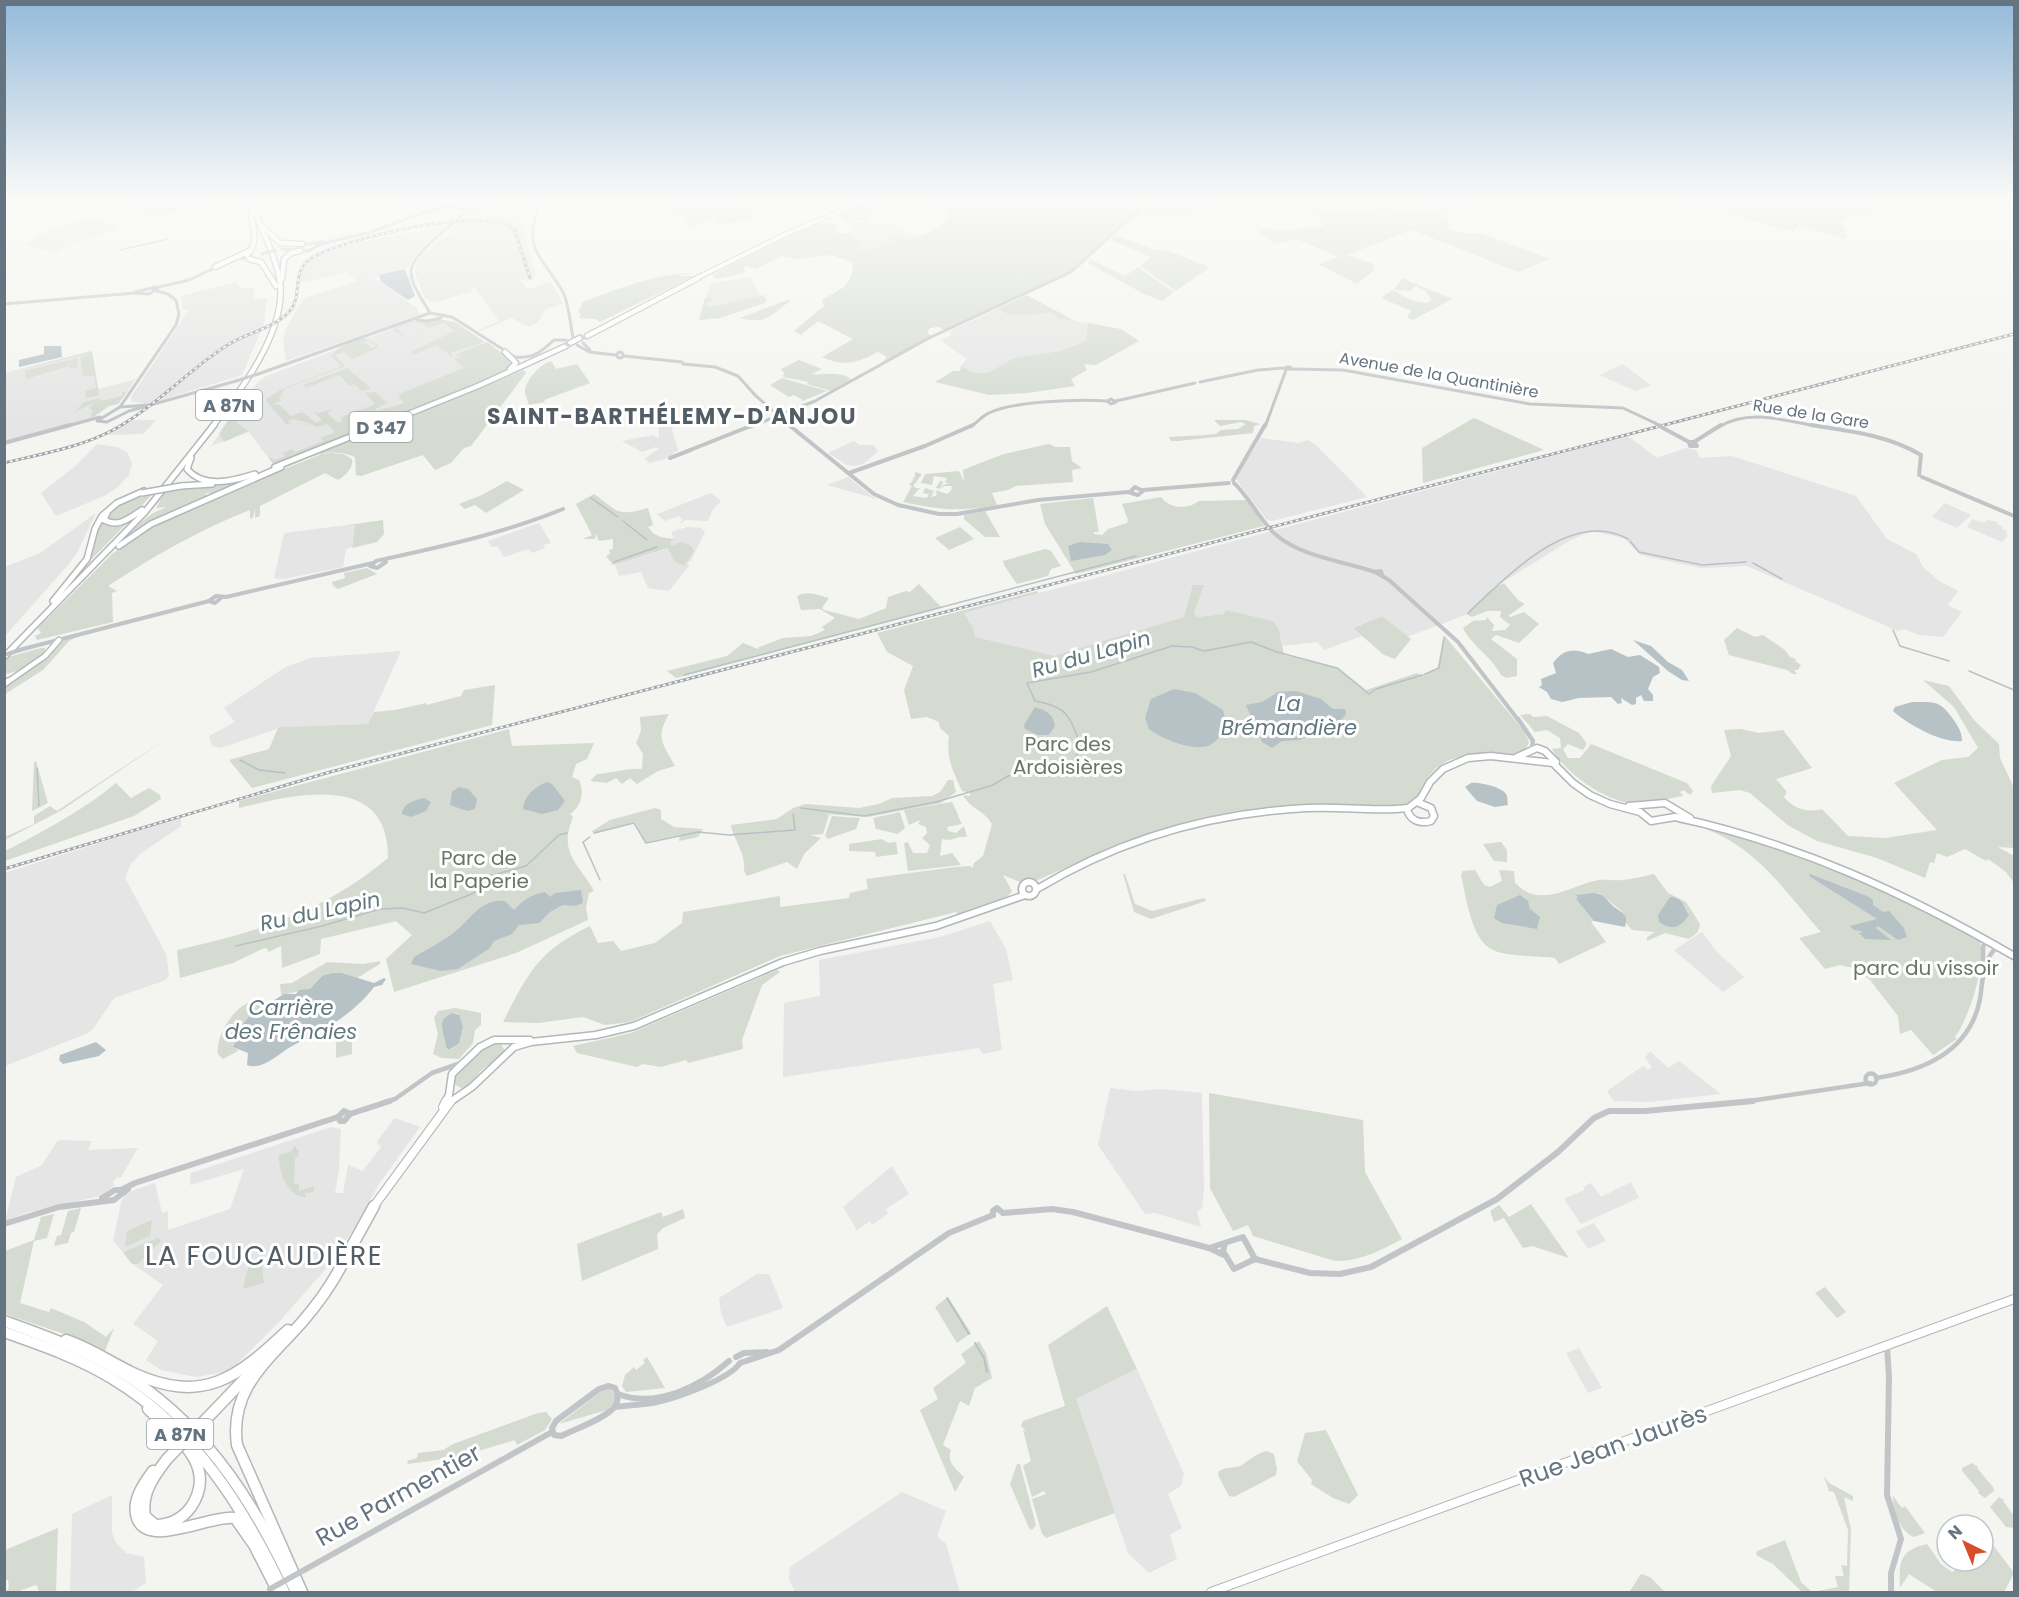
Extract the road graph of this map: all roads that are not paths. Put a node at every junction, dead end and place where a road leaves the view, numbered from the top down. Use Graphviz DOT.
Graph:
graph roads {
  1 [pos="201,275"];
  2 [pos="270,275"];
  3 [pos="275,275"];
  4 [pos="276,275"];
  5 [pos="280,275"];
  6 [pos="411,275"];
  7 [pos="551,275"];
  8 [pos="704,275"];
  9 [pos="705,275"];
  10 [pos="1066,275"];
  11 [pos="698,278"];
  12 [pos="278,285"];
  13 [pos="152,290"];
  14 [pos="666,294"];
  15 [pos="4,303"];
  16 [pos="424,306"];
  17 [pos="430,313"];
  18 [pos="422,317"];
  19 [pos="435,318"];
  20 [pos="573,336"];
  21 [pos="583,338"];
  22 [pos="569,344"];
  23 [pos="505,352"];
  24 [pos="601,353"];
  25 [pos="1285,369"];
  26 [pos="493,378"];
  27 [pos="126,399"];
  28 [pos="445,399"];
  29 [pos="150,405"];
  30 [pos="130,406"];
  31 [pos="120,407"];
  32 [pos="129,411"];
  33 [pos="1628,411"];
  34 [pos="779,414"];
  35 [pos="99,420"];
  36 [pos="4,442"];
  37 [pos="199,443"];
  38 [pos="666,461"];
  39 [pos="278,467"];
  40 [pos="849,473"];
  41 [pos="1232,482"];
  42 [pos="1143,490"];
  43 [pos="143,492"];
  44 [pos="1130,492"];
  45 [pos="142,510"];
  46 [pos="556,512"];
  47 [pos="2014,516"];
  48 [pos="85,575"];
  49 [pos="53,601"];
  50 [pos="92,630"];
  51 [pos="59,640"];
  52 [pos="23,650"];
  53 [pos="4,655"];
  54 [pos="6,683"];
  55 [pos="1518,717"];
  56 [pos="1531,750"];
  57 [pos="1543,750"];
  58 [pos="1508,758"];
  59 [pos="1546,758"];
  60 [pos="1536,760"];
  61 [pos="1427,789"];
  62 [pos="1417,802"];
  63 [pos="1428,806"];
  64 [pos="1408,808"];
  65 [pos="1385,809"];
  66 [pos="1642,809"];
  67 [pos="1675,814"];
  68 [pos="1409,816"];
  69 [pos="1036,886"];
  70 [pos="1023,892"];
  71 [pos="1986,940"];
  72 [pos="1998,946"];
  73 [pos="2014,955"];
  74 [pos="1984,968"];
  75 [pos="499,1040"];
  76 [pos="554,1040"];
  77 [pos="507,1053"];
  78 [pos="465,1061"];
  79 [pos="437,1071"];
  80 [pos="1876,1078"];
  81 [pos="450,1081"];
  82 [pos="1868,1081"];
  83 [pos="466,1090"];
  84 [pos="372,1206"];
  85 [pos="4,1224"];
  86 [pos="1225,1244"];
  87 [pos="1209,1248"];
  88 [pos="348,1252"];
  89 [pos="1224,1255"];
  90 [pos="1255,1259"];
  91 [pos="325,1288"];
  92 [pos="2014,1299"];
  93 [pos="4,1321"];
  94 [pos="288,1330"];
  95 [pos="4,1332"];
  96 [pos="1887,1346"];
  97 [pos="102,1364"];
  98 [pos="730,1365"];
  99 [pos="132,1392"];
  100 [pos="618,1394"];
  101 [pos="615,1407"];
  102 [pos="212,1411"];
  103 [pos="552,1432"];
  104 [pos="166,1458"];
  105 [pos="264,1593"];
  106 [pos="278,1593"];
  107 [pos="284,1593"];
  108 [pos="296,1593"];
  109 [pos="302,1593"];
  110 [pos="1211,1593"];
  111 [pos="1891,1593"];
  1 -- 13 [label="street"];
  2 -- 12 [label="highway"];
  3 -- 12 [label="highway, A 87N"];
  4 -- 12 [label="highway, A 87N"];
  5 -- 12 [label="highway"];
  6 -- 16 [label="street"];
  7 -- 20 [label="street"];
  8 -- 14 [label="main road, D 347"];
  9 -- 11 [label="main road"];
  10 -- 34 [label="street"];
  11 -- 21 [label="highway, D 347"];
  12 -- 37 [label="highway, A 87N"];
  12 -- 45 [label="highway, A 87N"];
  13 -- 15 [label="street"];
  13 -- 27 [label="street"];
  14 -- 21 [label="highway, D 347"];
  16 -- 17 [label="street"];
  16 -- 18 [label="street"];
  17 -- 18 [label="street"];
  17 -- 19 [label="street"];
  18 -- 19 [label="street"];
  18 -- 29 [label="street, bridge"];
  19 -- 23 [label="street"];
  20 -- 21 [label="street"];
  20 -- 22 [label="street"];
  21 -- 22 [label="highway, D 347"];
  21 -- 24 [label="street"];
  22 -- 23 [label="street"];
  22 -- 24 [label="street"];
  22 -- 26 [label="highway"];
  22 -- 28 [label="highway, D 347"];
  22 -- 39 [label="highway, D 347"];
  23 -- 26 [label="highway"];
  24 -- 34 [label="street"];
  25 -- 33 [label="street, Avenue de la Quantinière"];
  25 -- 40 [label="street, Avenue de la Quantinière"];
  25 -- 41 [label="street"];
  26 -- 28 [label="highway"];
  27 -- 30 [label="street"];
  27 -- 31 [label="street"];
  28 -- 39 [label="highway, D 347"];
  29 -- 30 [label="street"];
  29 -- 32 [label="street"];
  30 -- 31 [label="street"];
  30 -- 32 [label="street"];
  31 -- 35 [label="street"];
  32 -- 35 [label="street"];
  33 -- 47 [label="street, Rue de la Gare, bridge"];
  34 -- 38 [label="street"];
  34 -- 40 [label="street"];
  35 -- 36 [label="street"];
  37 -- 39 [label="highway"];
  37 -- 48 [label="highway, A 87N"];
  39 -- 43 [label="highway, bridge"];
  39 -- 48 [label="highway"];
  40 -- 44 [label="street"];
  41 -- 42 [label="street"];
  41 -- 55 [label="street"];
  42 -- 44 [label="street"];
  42 -- 44 [label="street"];
  43 -- 45 [label="highway"];
  43 -- 49 [label="highway"];
  45 -- 49 [label="highway, A 87N"];
  46 -- 50 [label="street"];
  48 -- 53 [label="highway, A 87N"];
  49 -- 53 [label="highway, A 87N"];
  50 -- 51 [label="street"];
  50 -- 52 [label="street"];
  51 -- 52 [label="street"];
  51 -- 54 [label="main road"];
  52 -- 53 [label="street, bridge"];
  55 -- 56 [label="street"];
  55 -- 57 [label="street"];
  56 -- 57 [label="main road"];
  56 -- 58 [label="main road"];
  56 -- 60 [label="main road"];
  57 -- 59 [label="main road"];
  58 -- 60 [label="main road"];
  58 -- 61 [label="main road"];
  59 -- 60 [label="main road"];
  59 -- 66 [label="main road"];
  61 -- 62 [label="main road"];
  61 -- 63 [label="main road"];
  62 -- 63 [label="main road"];
  62 -- 64 [label="main road"];
  63 -- 68 [label="main road"];
  64 -- 65 [label="main road"];
  64 -- 68 [label="main road"];
  65 -- 68 [label="main road"];
  65 -- 69 [label="main road"];
  66 -- 67 [label="main road"];
  66 -- 67 [label="main road"];
  67 -- 71 [label="main road"];
  69 -- 70 [label="main road"];
  69 -- 70 [label="main road"];
  70 -- 76 [label="main road"];
  71 -- 72 [label="main road"];
  71 -- 74 [label="street"];
  72 -- 73 [label="main road"];
  72 -- 74 [label="street"];
  74 -- 80 [label="street"];
  75 -- 76 [label="main road"];
  75 -- 77 [label="main road"];
  75 -- 78 [label="main road"];
  76 -- 77 [label="main road"];
  77 -- 83 [label="main road"];
  78 -- 79 [label="street"];
  78 -- 81 [label="main road"];
  79 -- 81 [label="street"];
  79 -- 85 [label="street"];
  80 -- 82 [label="street"];
  80 -- 82 [label="street"];
  81 -- 83 [label="main road"];
  81 -- 84 [label="main road"];
  82 -- 90 [label="street"];
  83 -- 84 [label="main road"];
  84 -- 88 [label="highway"];
  84 -- 91 [label="highway"];
  86 -- 87 [label="street"];
  86 -- 89 [label="street"];
  86 -- 90 [label="street"];
  87 -- 89 [label="street"];
  87 -- 98 [label="street"];
  88 -- 91 [label="highway"];
  88 -- 109 [label="highway"];
  89 -- 90 [label="street"];
  91 -- 94 [label="highway"];
  91 -- 102 [label="highway"];
  92 -- 96 [label="main road, Rue Jean Jaurès"];
  93 -- 97 [label="highway"];
  94 -- 97 [label="highway"];
  94 -- 102 [label="highway"];
  95 -- 97 [label="highway, A 87N"];
  96 -- 110 [label="main road, Rue Jean Jaurès"];
  96 -- 111 [label="street"];
  97 -- 99 [label="highway, A 87N"];
  97 -- 108 [label="highway, A 87N"];
  98 -- 100 [label="street"];
  98 -- 101 [label="street"];
  99 -- 104 [label="highway"];
  99 -- 107 [label="highway, A 87N"];
  100 -- 101 [label="street"];
  100 -- 103 [label="street"];
  101 -- 103 [label="street"];
  102 -- 104 [label="highway, bridge"];
  103 -- 105 [label="street, Rue Parmentier, bridge"];
  104 -- 106 [label="highway"];
}
